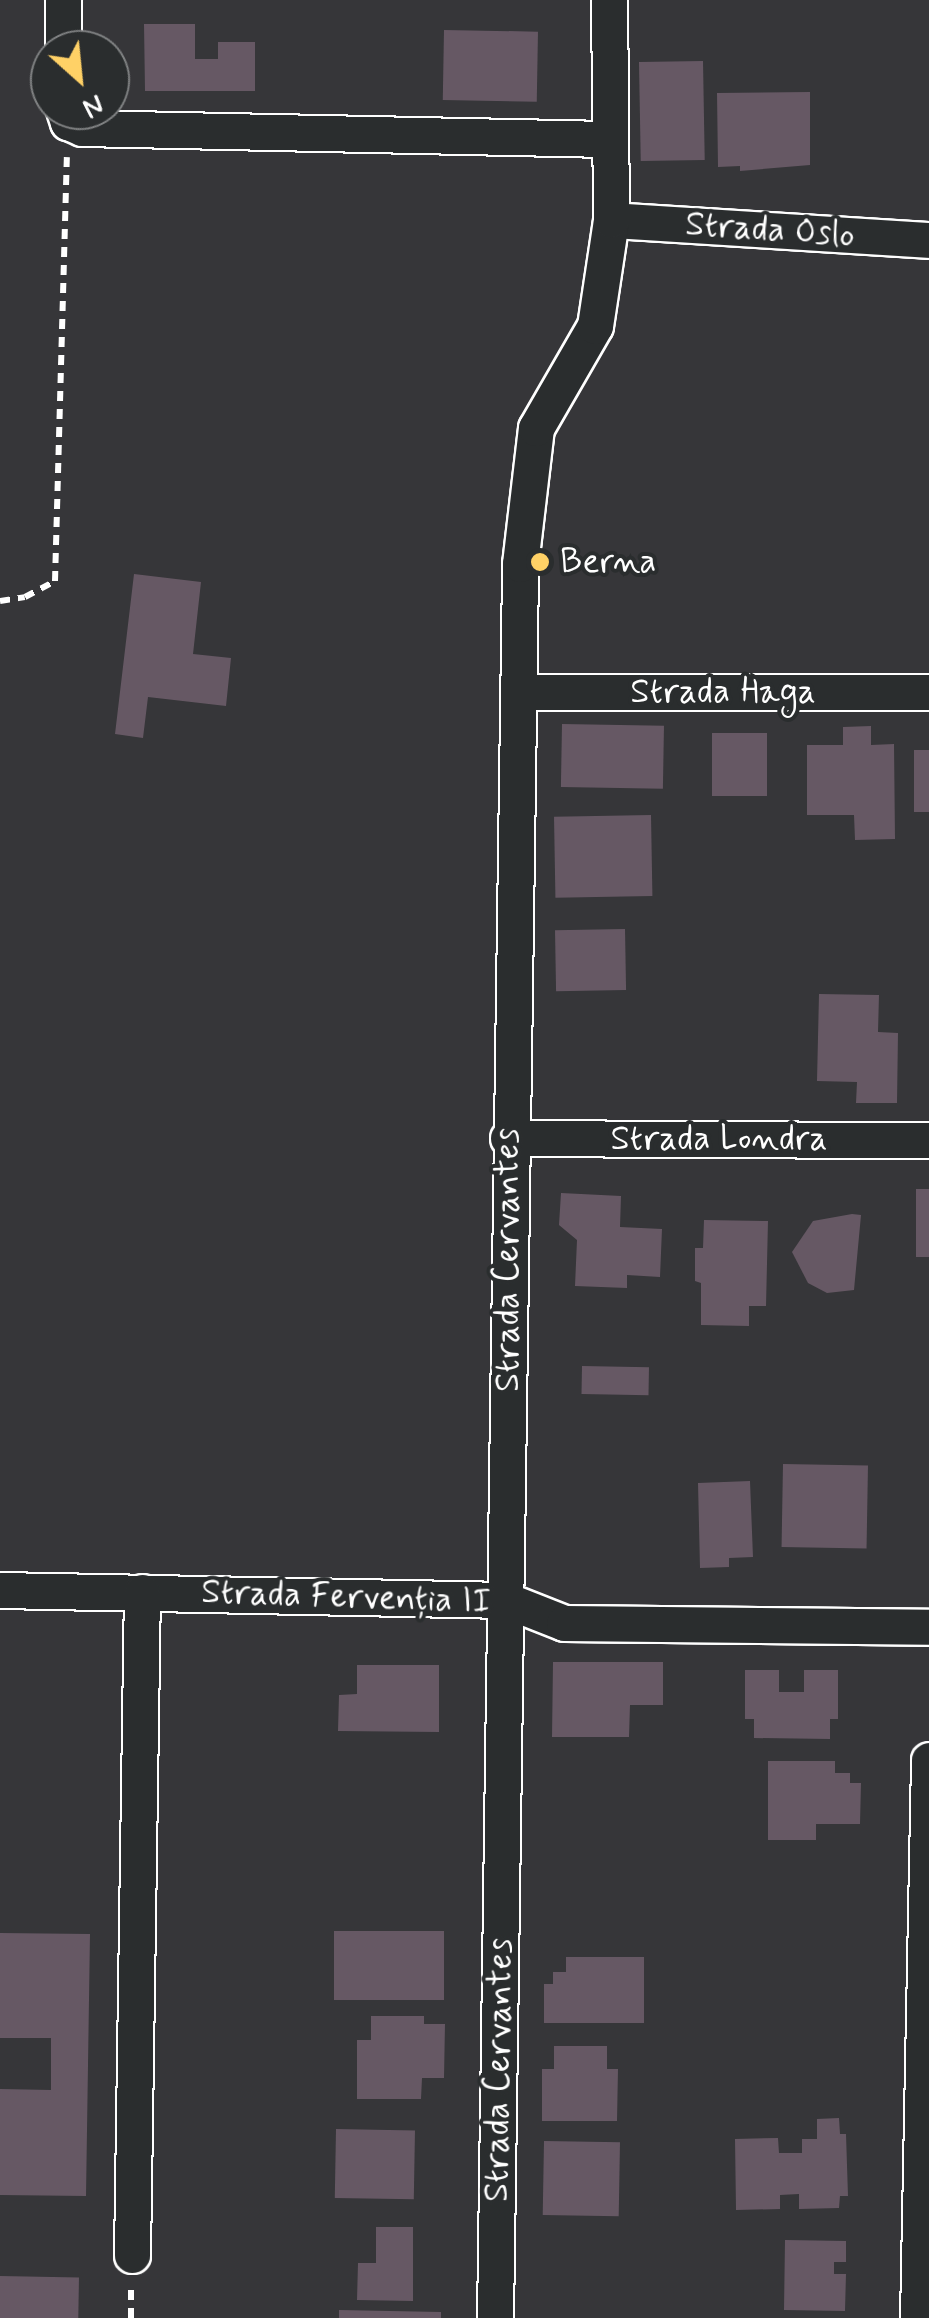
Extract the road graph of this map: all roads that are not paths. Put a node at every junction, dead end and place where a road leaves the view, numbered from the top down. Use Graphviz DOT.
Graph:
graph roads {
  1 [pos="63,0"];
  2 [pos="610,0"];
  3 [pos="64,30"];
  4 [pos="130,129"];
  5 [pos="609,139"];
  6 [pos="612,220"];
  7 [pos="929,240"];
  8 [pos="518,692"];
  9 [pos="929,692"];
  10 [pos="508,1138"];
  11 [pos="929,1140"];
  12 [pos="0,1590"];
  13 [pos="142,1592"];
  14 [pos="506,1600"];
  15 [pos="929,1627"];
  16 [pos="929,1760"];
  17 [pos="132,2255"];
  18 [pos="495,2318"];
  19 [pos="918,2318"];
  1 -- 3 [label="street"];
  2 -- 5 [label="street, Strada Cervantes"];
  4 -- 5 [label="street"];
  5 -- 6 [label="street, Strada Cervantes"];
  6 -- 7 [label="street, Strada Oslo"];
  6 -- 8 [label="street, Strada Cervantes"];
  8 -- 9 [label="street, Strada Haga"];
  8 -- 10 [label="street, Strada Cervantes"];
  10 -- 11 [label="street, Strada Londra"];
  10 -- 14 [label="street, Strada Cervantes"];
  12 -- 13 [label="street, Strada Fervenția II"];
  13 -- 14 [label="street, Strada Fervenția II"];
  13 -- 17 [label="street"];
  14 -- 15 [label="street, Strada Fervenția II"];
  14 -- 18 [label="street, Strada Cervantes"];
  16 -- 19 [label="street"];
}
